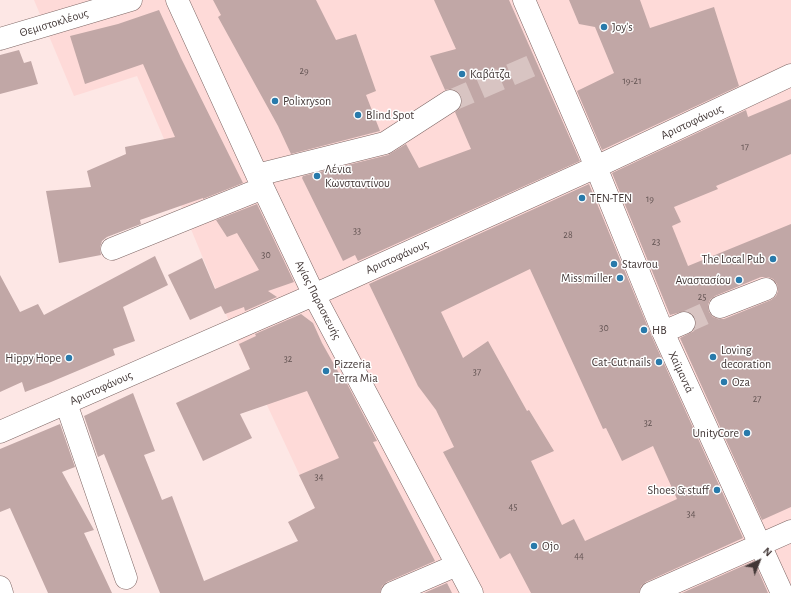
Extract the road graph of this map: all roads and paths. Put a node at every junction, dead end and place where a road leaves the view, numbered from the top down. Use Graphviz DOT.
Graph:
graph roads {
  1 [pos="131,0"];
  2 [pos="177,0"];
  3 [pos="524,0"];
  4 [pos="0,39"];
  5 [pos="791,75"];
  6 [pos="450,101"];
  7 [pos="596,167"];
  8 [pos="260,181"];
  9 [pos="112,249"];
  10 [pos="766,289"];
  11 [pos="314,295"];
  12 [pos="720,307"];
  13 [pos="684,323"];
  14 [pos="663,332"];
  15 [pos="66,403"];
  16 [pos="0,432"];
  17 [pos="791,531"];
  18 [pos="760,544"];
  19 [pos="456,565"];
  20 [pos="126,578"];
  21 [pos="0,587"];
  22 [pos="2,593"];
  23 [pos="392,593"];
  24 [pos="472,593"];
  25 [pos="651,593"];
  26 [pos="782,593"];
  1 -- 4 [label="street, Θεμιστοκλέους"];
  2 -- 8 [label="street, Αγίας Παρασκευής"];
  3 -- 7 [label="street, Χαϊμαντά"];
  5 -- 7 [label="street, Αριστοφάνους"];
  6 -- 8 [label="street"];
  7 -- 11 [label="street, Αριστοφάνους"];
  7 -- 14 [label="street, Χαϊμαντά"];
  8 -- 9 [label="street"];
  8 -- 11 [label="street, Αγίας Παρασκευής"];
  10 -- 12 [label="street"];
  11 -- 15 [label="street, Αριστοφάνους"];
  11 -- 19 [label="street, Αγίας Παρασκευής"];
  13 -- 14 [label="street"];
  14 -- 18 [label="street, Χαϊμαντά"];
  15 -- 16 [label="street, Αριστοφάνους"];
  15 -- 20 [label="street"];
  17 -- 18 [label="street"];
  18 -- 25 [label="street"];
  18 -- 26 [label="street, Χαϊμαντά"];
  19 -- 23 [label="street"];
  19 -- 24 [label="street, Αγίας Παρασκευής"];
  21 -- 22 [label="street"];
}
